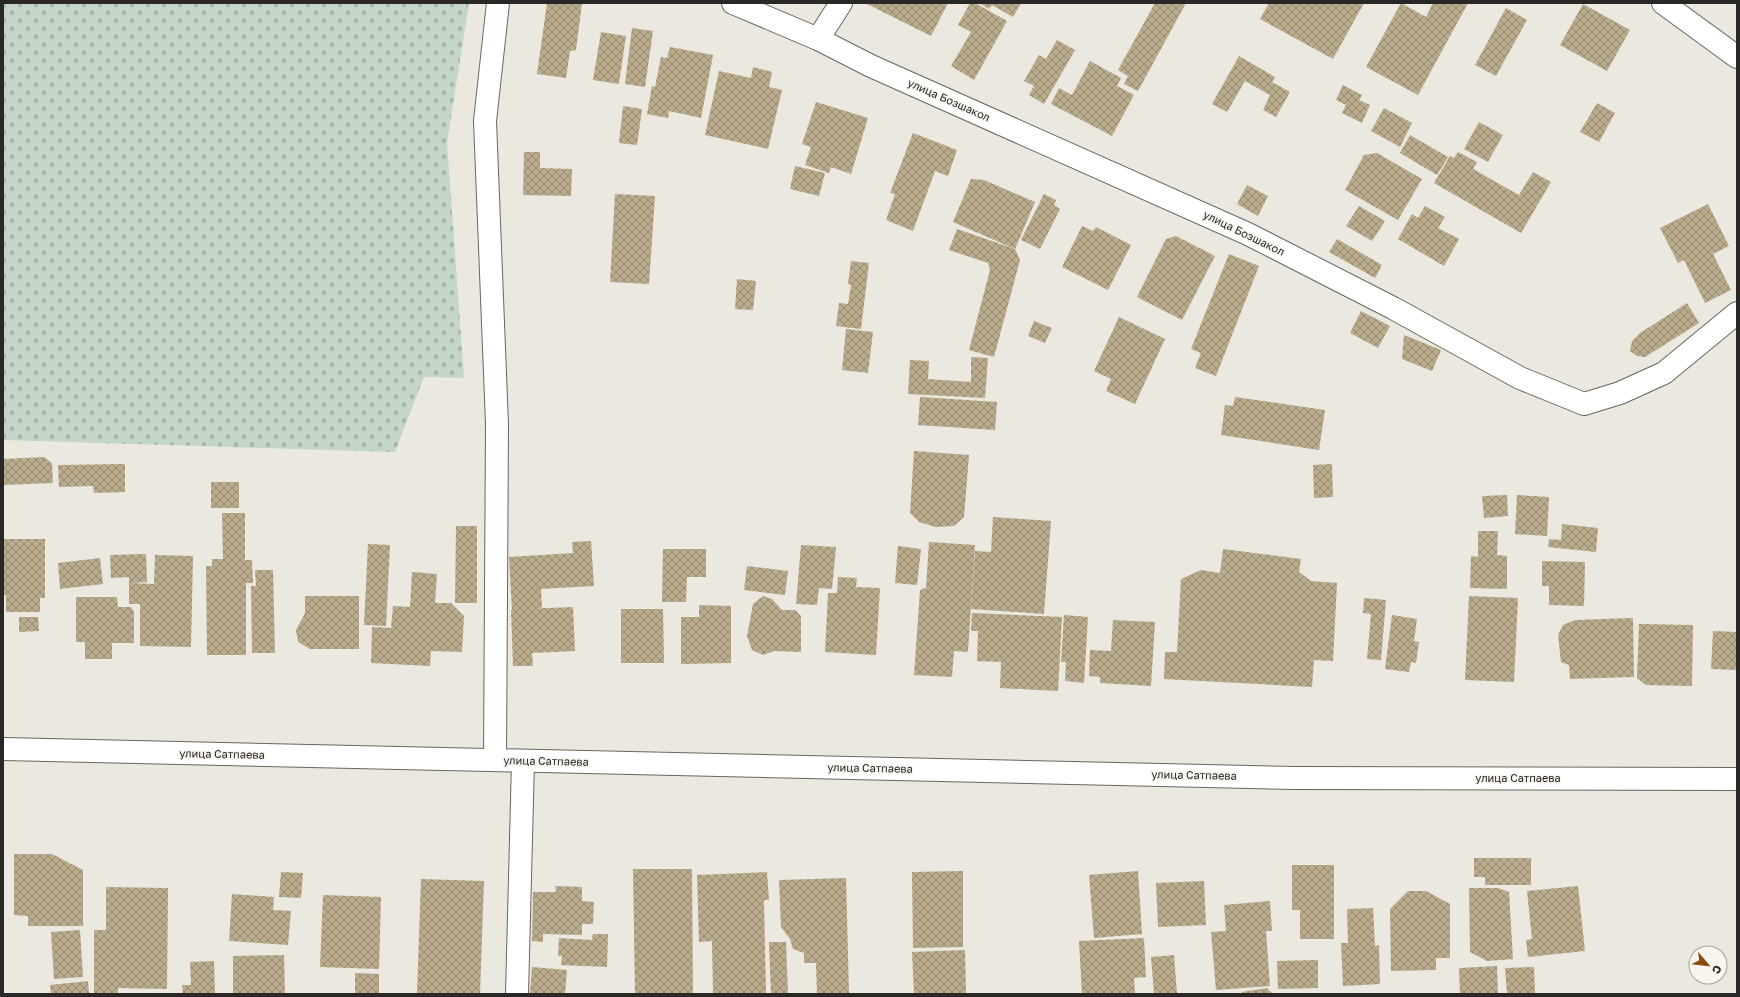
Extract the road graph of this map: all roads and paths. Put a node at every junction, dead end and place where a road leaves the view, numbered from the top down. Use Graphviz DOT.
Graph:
graph roads {
  1 [pos="498,3"];
  2 [pos="733,3"];
  3 [pos="841,3"];
  4 [pos="1663,3"];
  5 [pos="818,39"];
  6 [pos="1737,57"];
  7 [pos="1737,313"];
  8 [pos="3,749"];
  9 [pos="495,760"];
  10 [pos="523,760"];
  11 [pos="1737,779"];
  12 [pos="517,994"];
  1 -- 9 [label="street"];
  2 -- 5 [label="street, улица Бозшакол"];
  3 -- 5 [label="street"];
  4 -- 6 [label="street"];
  5 -- 7 [label="street, улица Бозшакол"];
  8 -- 9 [label="street, улица Сатпаева"];
  9 -- 10 [label="street, улица Сатпаева"];
  10 -- 11 [label="street, улица Сатпаева"];
  10 -- 12 [label="street"];
}
